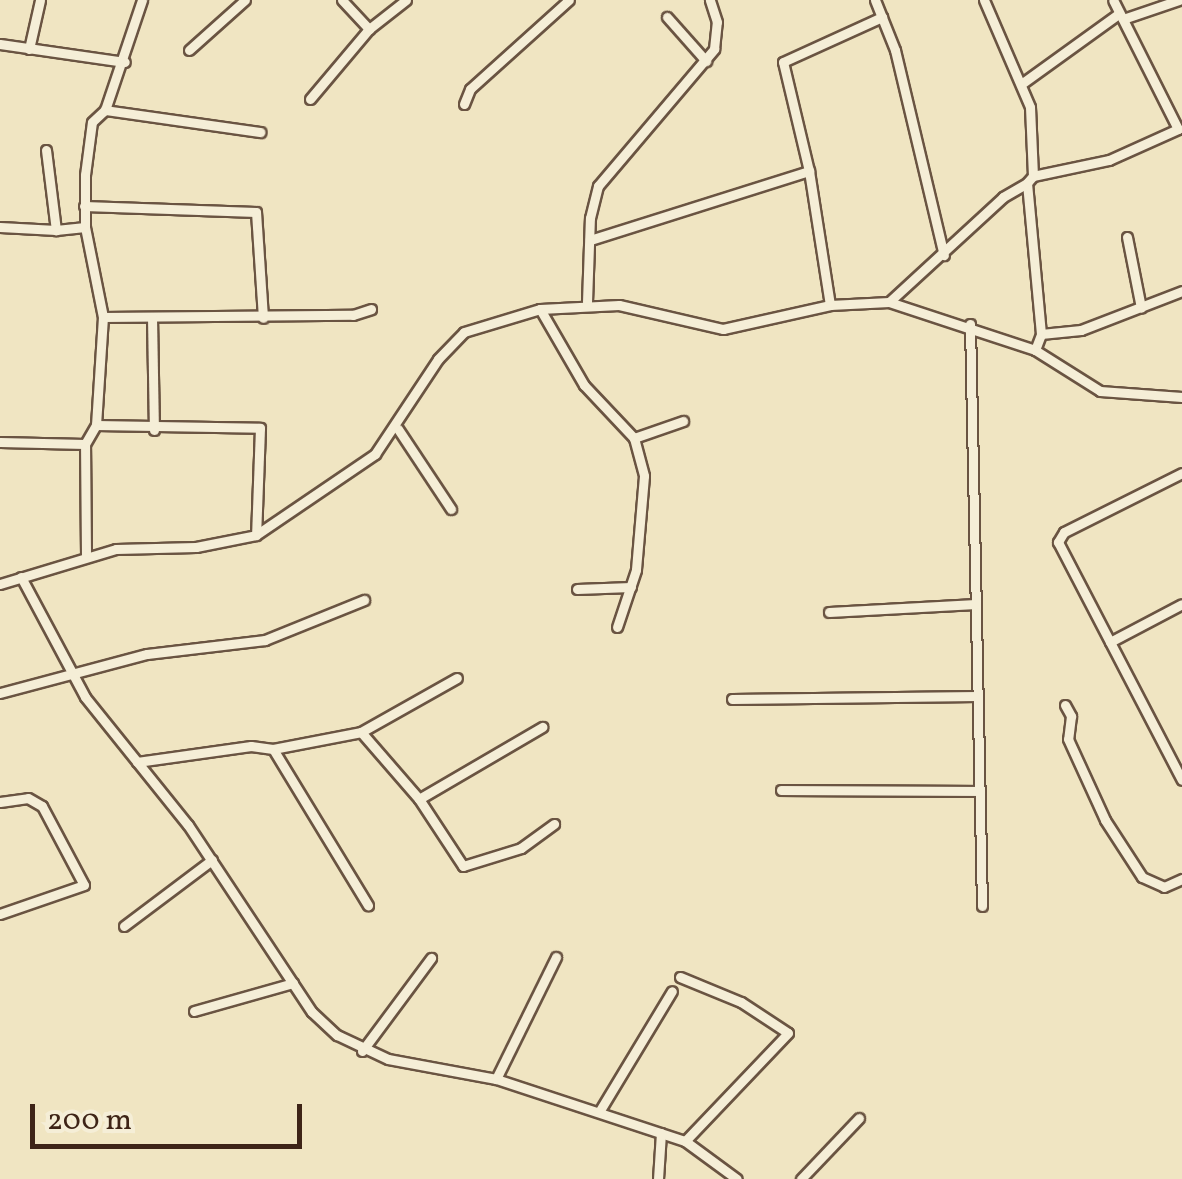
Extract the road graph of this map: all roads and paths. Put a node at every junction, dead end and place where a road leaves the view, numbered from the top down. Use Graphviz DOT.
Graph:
graph roads {
  1 [pos="40,0"];
  2 [pos="142,0"];
  3 [pos="245,0"];
  4 [pos="342,0"];
  5 [pos="406,0"];
  6 [pos="569,0"];
  7 [pos="710,0"];
  8 [pos="875,0"];
  9 [pos="984,0"];
  10 [pos="1113,0"];
  11 [pos="1179,0"];
  12 [pos="667,16"];
  13 [pos="882,17"];
  14 [pos="1120,17"];
  15 [pos="368,29"];
  16 [pos="0,44"];
  17 [pos="29,49"];
  18 [pos="190,50"];
  19 [pos="706,61"];
  20 [pos="125,62"];
  21 [pos="1024,82"];
  22 [pos="310,99"];
  23 [pos="464,104"];
  24 [pos="106,110"];
  25 [pos="260,132"];
  26 [pos="46,150"];
  27 [pos="809,171"];
  28 [pos="1030,179"];
  29 [pos="84,206"];
  30 [pos="85,226"];
  31 [pos="0,227"];
  32 [pos="56,230"];
  33 [pos="1127,236"];
  34 [pos="590,240"];
  35 [pos="944,255"];
  36 [pos="1182,291"];
  37 [pos="588,302"];
  38 [pos="888,302"];
  39 [pos="830,305"];
  40 [pos="372,308"];
  41 [pos="540,308"];
  42 [pos="1142,308"];
  43 [pos="103,317"];
  44 [pos="152,317"];
  45 [pos="262,318"];
  46 [pos="970,324"];
  47 [pos="1042,334"];
  48 [pos="1035,350"];
  49 [pos="1182,397"];
  50 [pos="683,421"];
  51 [pos="96,426"];
  52 [pos="398,429"];
  53 [pos="154,430"];
  54 [pos="634,438"];
  55 [pos="0,442"];
  56 [pos="85,444"];
  57 [pos="1182,474"];
  58 [pos="451,509"];
  59 [pos="256,535"];
  60 [pos="86,556"];
  61 [pos="21,577"];
  62 [pos="0,584"];
  63 [pos="631,587"];
  64 [pos="577,588"];
  65 [pos="364,600"];
  66 [pos="976,604"];
  67 [pos="1182,604"];
  68 [pos="829,612"];
  69 [pos="617,627"];
  70 [pos="1110,642"];
  71 [pos="69,670"];
  72 [pos="457,678"];
  73 [pos="0,694"];
  74 [pos="977,696"];
  75 [pos="732,699"];
  76 [pos="1065,705"];
  77 [pos="542,727"];
  78 [pos="362,732"];
  79 [pos="273,749"];
  80 [pos="136,762"];
  81 [pos="1182,780"];
  82 [pos="781,790"];
  83 [pos="980,791"];
  84 [pos="418,798"];
  85 [pos="0,802"];
  86 [pos="554,824"];
  87 [pos="212,860"];
  88 [pos="1182,879"];
  89 [pos="368,905"];
  90 [pos="982,906"];
  91 [pos="0,914"];
  92 [pos="124,926"];
  93 [pos="556,957"];
  94 [pos="431,958"];
  95 [pos="680,976"];
  96 [pos="293,983"];
  97 [pos="672,991"];
  98 [pos="194,1011"];
  99 [pos="362,1051"];
  100 [pos="496,1078"];
  101 [pos="599,1112"];
  102 [pos="858,1118"];
  103 [pos="661,1133"];
  104 [pos="685,1141"];
  105 [pos="810,1170"];
  106 [pos="658,1179"];
  107 [pos="737,1179"];
  108 [pos="801,1179"];
  109 [pos="822,1179"];
  1 -- 17 [label="street"];
  2 -- 20 [label="street"];
  3 -- 18 [label="street"];
  4 -- 15 [label="street"];
  5 -- 15 [label="street"];
  6 -- 23 [label="street"];
  7 -- 19 [label="street"];
  8 -- 13 [label="street"];
  9 -- 21 [label="street"];
  10 -- 14 [label="street"];
  11 -- 14 [label="street"];
  12 -- 19 [label="street"];
  13 -- 27 [label="street"];
  13 -- 35 [label="street"];
  14 -- 21 [label="street"];
  14 -- 28 [label="street"];
  15 -- 22 [label="street"];
  16 -- 17 [label="street"];
  17 -- 20 [label="street"];
  19 -- 34 [label="street"];
  20 -- 24 [label="street"];
  21 -- 28 [label="street"];
  24 -- 25 [label="street"];
  24 -- 29 [label="street"];
  26 -- 32 [label="street"];
  27 -- 34 [label="street"];
  27 -- 39 [label="street"];
  28 -- 35 [label="street"];
  28 -- 47 [label="street"];
  29 -- 30 [label="street"];
  29 -- 45 [label="street"];
  30 -- 32 [label="street"];
  30 -- 43 [label="street"];
  31 -- 32 [label="street"];
  33 -- 42 [label="street"];
  34 -- 37 [label="street"];
  35 -- 38 [label="street"];
  36 -- 42 [label="street"];
  37 -- 39 [label="street"];
  37 -- 41 [label="street"];
  38 -- 39 [label="street"];
  38 -- 46 [label="street"];
  40 -- 45 [label="street"];
  41 -- 52 [label="street"];
  41 -- 54 [label="street"];
  42 -- 47 [label="street"];
  43 -- 44 [label="street"];
  43 -- 51 [label="street"];
  44 -- 45 [label="street"];
  44 -- 53 [label="street"];
  46 -- 48 [label="street"];
  46 -- 66 [label="street"];
  47 -- 48 [label="street"];
  48 -- 49 [label="street"];
  50 -- 54 [label="street"];
  51 -- 53 [label="street"];
  51 -- 56 [label="street"];
  52 -- 58 [label="street"];
  52 -- 59 [label="street"];
  53 -- 59 [label="street"];
  54 -- 63 [label="street"];
  55 -- 56 [label="street"];
  56 -- 60 [label="street"];
  57 -- 70 [label="street"];
  59 -- 60 [label="street"];
  60 -- 61 [label="street"];
  61 -- 62 [label="street"];
  61 -- 71 [label="street"];
  63 -- 64 [label="street"];
  63 -- 69 [label="street"];
  65 -- 71 [label="street"];
  66 -- 68 [label="street"];
  66 -- 74 [label="street"];
  67 -- 70 [label="street"];
  70 -- 81 [label="street"];
  71 -- 73 [label="street"];
  71 -- 80 [label="street"];
  72 -- 78 [label="street"];
  74 -- 75 [label="street"];
  74 -- 83 [label="street"];
  76 -- 88 [label="street"];
  77 -- 84 [label="street"];
  78 -- 79 [label="street"];
  78 -- 84 [label="street"];
  79 -- 80 [label="street"];
  79 -- 89 [label="street"];
  80 -- 87 [label="street"];
  82 -- 83 [label="street"];
  83 -- 90 [label="street"];
  84 -- 86 [label="street"];
  85 -- 91 [label="street"];
  87 -- 92 [label="street"];
  87 -- 96 [label="street"];
  93 -- 100 [label="street"];
  94 -- 99 [label="street"];
  95 -- 104 [label="street"];
  96 -- 98 [label="street"];
  96 -- 99 [label="street"];
  97 -- 101 [label="street"];
  99 -- 100 [label="street"];
  100 -- 101 [label="street"];
  101 -- 103 [label="street"];
  102 -- 105 [label="street"];
  103 -- 104 [label="street"];
  103 -- 106 [label="street"];
  104 -- 107 [label="street"];
  105 -- 108 [label="street"];
  105 -- 109 [label="street"];
}
